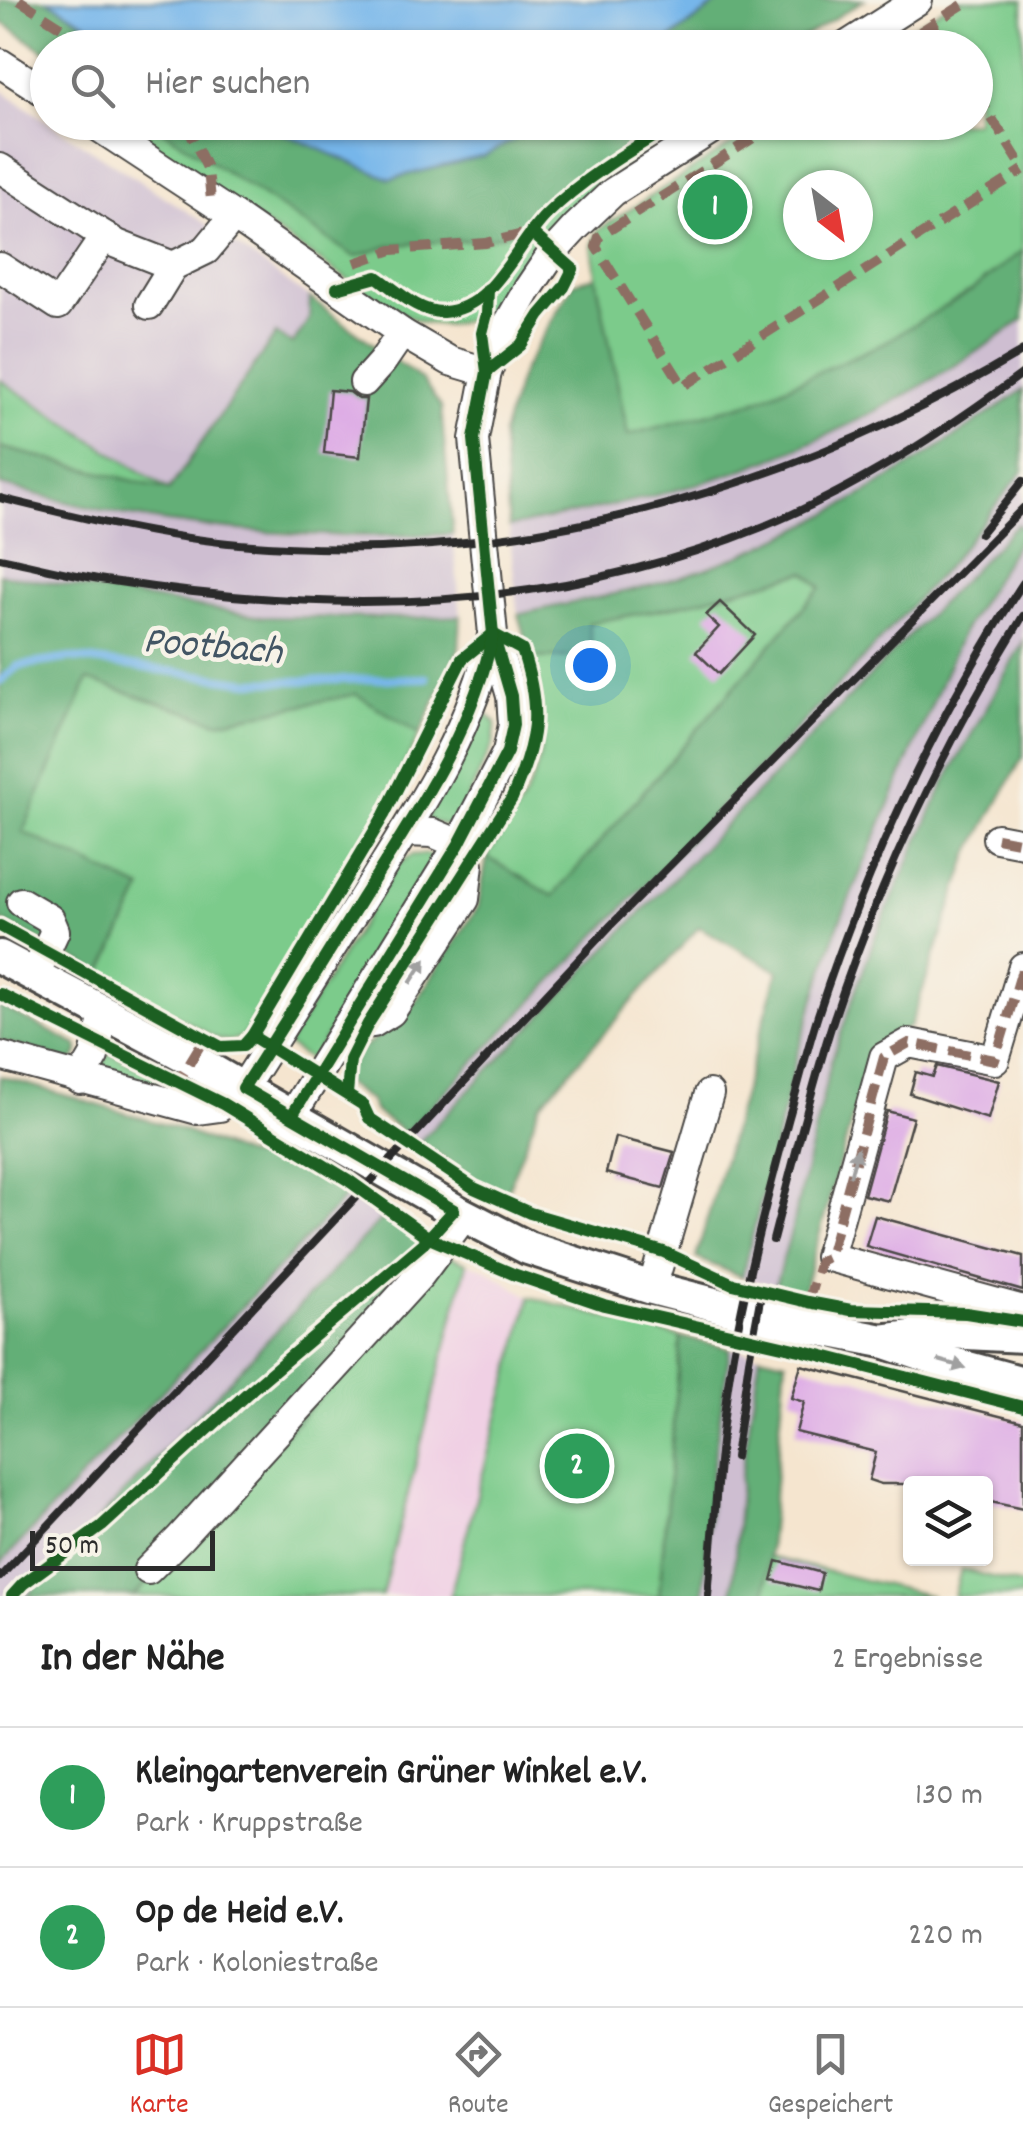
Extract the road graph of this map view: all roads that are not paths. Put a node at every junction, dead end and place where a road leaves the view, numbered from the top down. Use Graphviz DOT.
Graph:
graph roads {
  1 [pos="918,0"];
  2 [pos="871,30"];
  3 [pos="0,63"];
  4 [pos="30,82"];
  5 [pos="118,140"];
  6 [pos="695,140"];
  7 [pos="0,168"];
  8 [pos="234,216"];
  9 [pos="105,236"];
  10 [pos="173,266"];
  11 [pos="0,268"];
  12 [pos="150,305"];
  13 [pos="402,333"];
  14 [pos="487,372"];
  15 [pos="364,382"];
  16 [pos="493,634"];
  17 [pos="404,832"];
  18 [pos="459,844"];
  19 [pos="21,902"];
  20 [pos="0,957"];
  21 [pos="1023,967"];
  22 [pos="35,974"];
  23 [pos="104,1012"];
  24 [pos="0,1056"];
  25 [pos="80,1080"];
  26 [pos="243,1088"];
  27 [pos="709,1094"];
  28 [pos="292,1116"];
  29 [pos="465,1216"];
  30 [pos="652,1288"];
  31 [pos="1023,1310"];
  32 [pos="1023,1336"];
  33 [pos="883,1340"];
  34 [pos="1023,1382"];
  35 [pos="148,1570"];
  1 -- 2 [label="street"];
  3 -- 4 [label="street"];
  5 -- 8 [label="street"];
  6 -- 14 [label="street"];
  7 -- 9 [label="street"];
  8 -- 10 [label="street"];
  8 -- 13 [label="street"];
  9 -- 10 [label="street"];
  9 -- 11 [label="street"];
  10 -- 12 [label="street"];
  13 -- 14 [label="street"];
  13 -- 15 [label="street"];
  14 -- 16 [label="street"];
  16 -- 17 [label="street"];
  16 -- 18 [label="street"];
  17 -- 18 [label="street"];
  17 -- 26 [label="street"];
  28 -- 18 [label="street, one-way"];
  19 -- 22 [label="street"];
  20 -- 22 [label="main road"];
  31 -- 21 [label="street, one-way"];
  22 -- 23 [label="main road"];
  23 -- 25 [label="street"];
  23 -- 26 [label="main road"];
  24 -- 25 [label="street"];
  25 -- 26 [label="street"];
  26 -- 28 [label="main road"];
  27 -- 30 [label="street"];
  28 -- 29 [label="main road"];
  29 -- 30 [label="main road"];
  29 -- 35 [label="street"];
  30 -- 33 [label="main road"];
  32 -- 33 [label="main road"];
  33 -- 34 [label="main road, one-way"];
}
